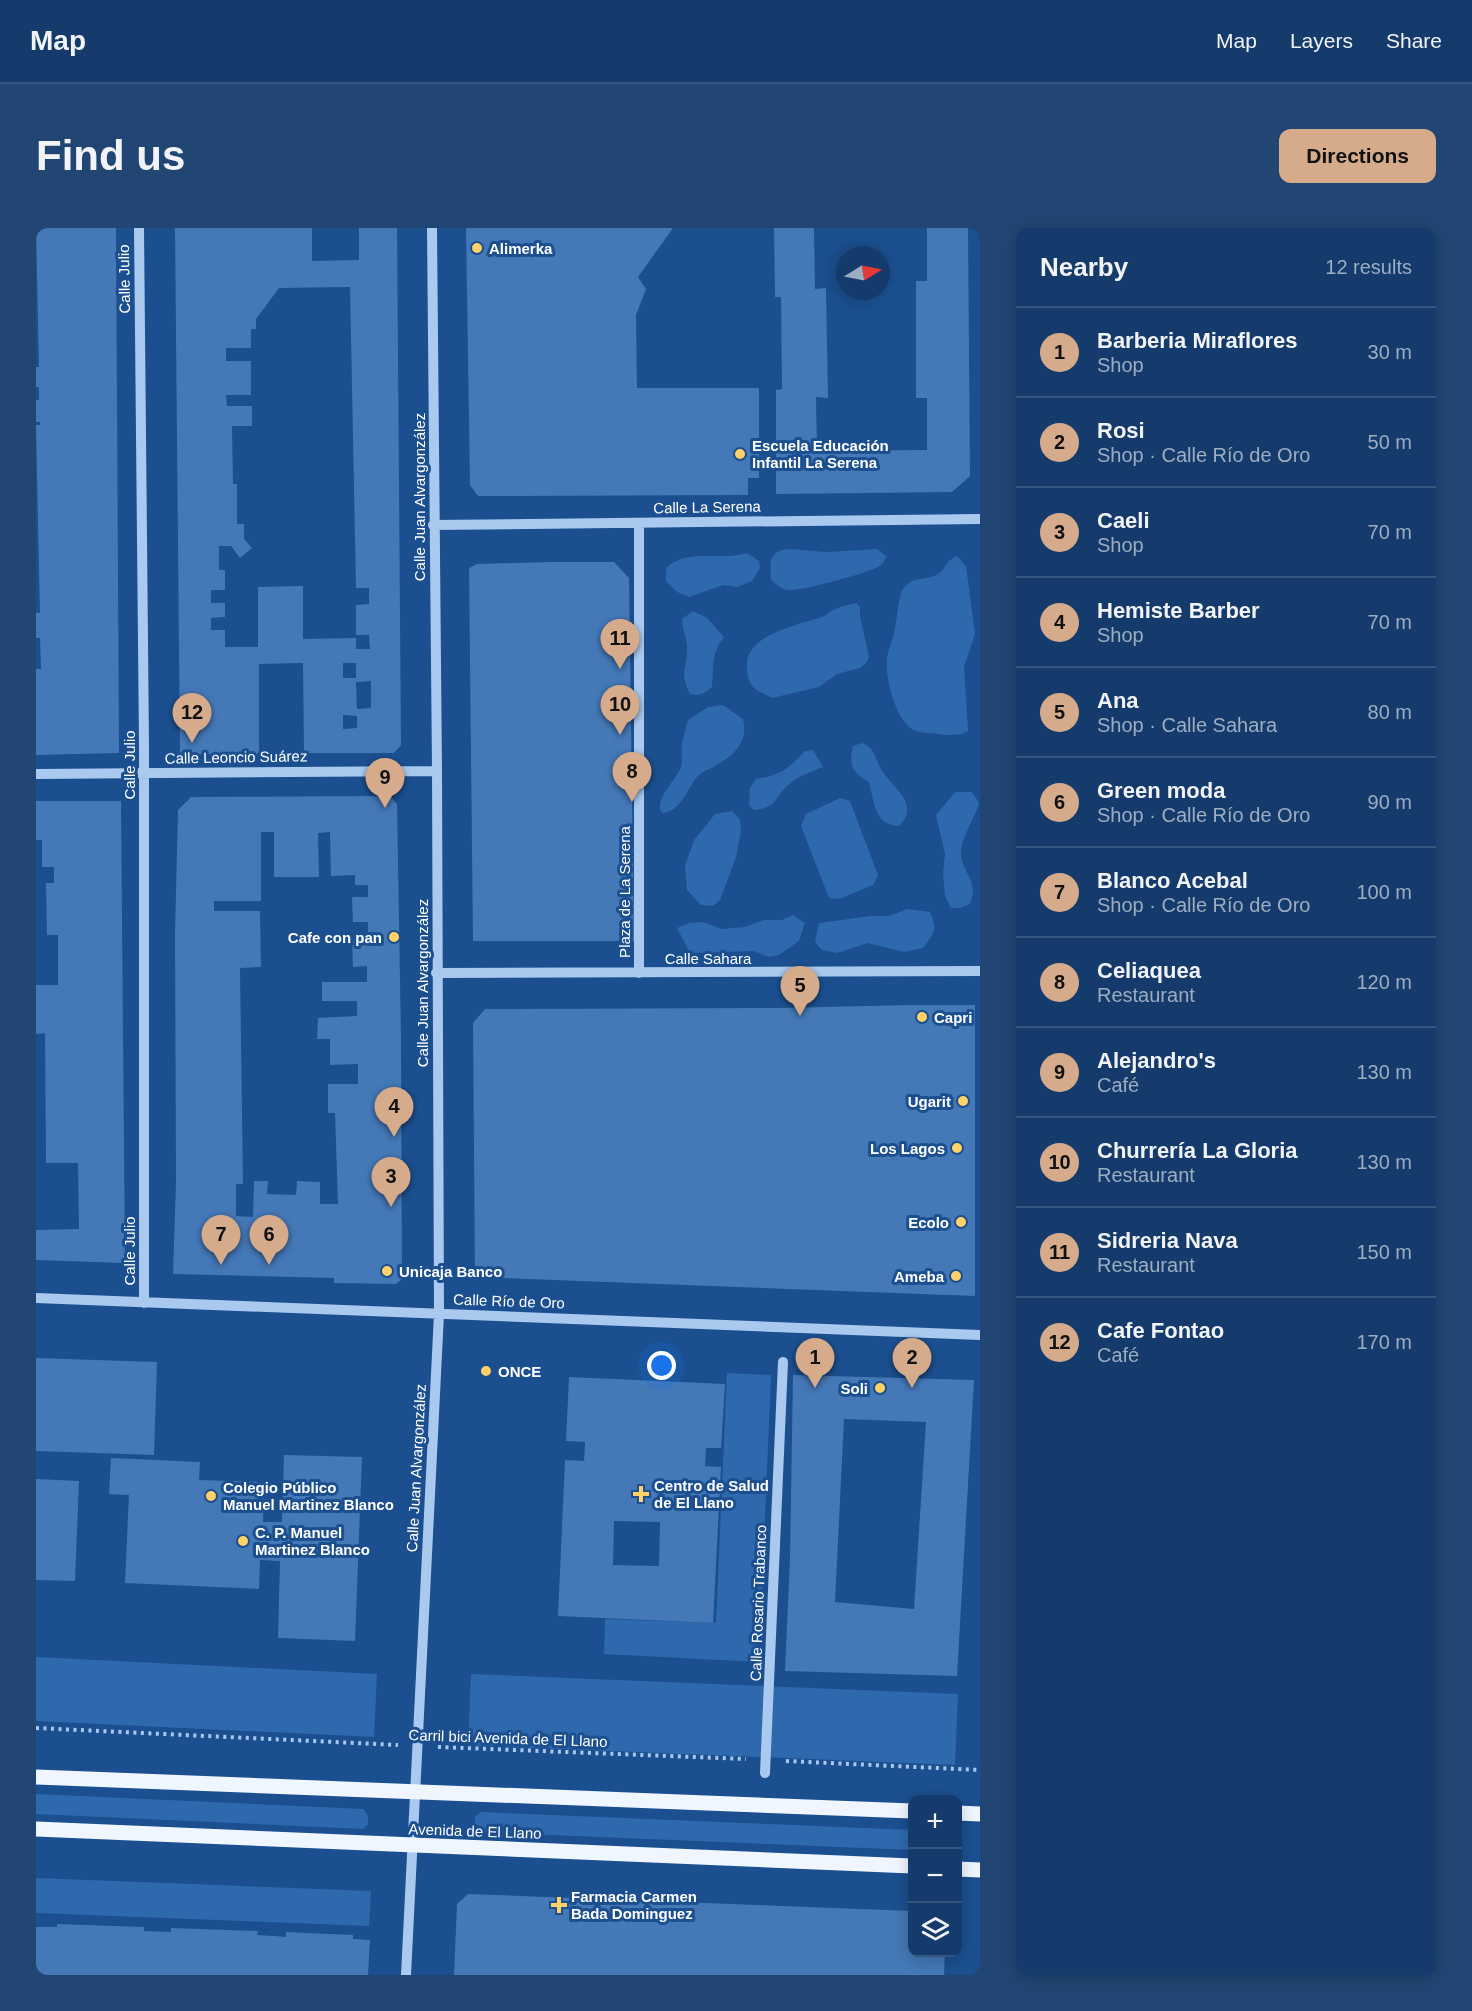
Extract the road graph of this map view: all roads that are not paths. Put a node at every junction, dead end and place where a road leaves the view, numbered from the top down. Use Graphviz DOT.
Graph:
graph roads {
  1 [pos="139,228"];
  2 [pos="432,228"];
  3 [pos="980,519"];
  4 [pos="639,523"];
  5 [pos="433,525"];
  6 [pos="437,771"];
  7 [pos="144,773"];
  8 [pos="36,774"];
  9 [pos="980,971"];
  10 [pos="436,973"];
  11 [pos="639,973"];
  12 [pos="36,1298"];
  13 [pos="144,1302"];
  14 [pos="439,1314"];
  15 [pos="980,1335"];
  16 [pos="783,1362"];
  17 [pos="765,1773"];
  18 [pos="36,1777"];
  19 [pos="416,1792"];
  20 [pos="908,1811"];
  21 [pos="962,1813"];
  22 [pos="980,1814"];
  23 [pos="36,1829"];
  24 [pos="413,1846"];
  25 [pos="908,1866"];
  26 [pos="962,1869"];
  27 [pos="980,1870"];
  28 [pos="405,1975"];
  1 -- 7 [label="street, Calle Julio"];
  2 -- 5 [label="street, Calle Juan Alvargonzález"];
  3 -- 4 [label="street, Calle La Serena"];
  4 -- 5 [label="street, Calle La Serena"];
  4 -- 11 [label="street, Plaza de La Serena"];
  5 -- 6 [label="street, Calle Juan Alvargonzález"];
  6 -- 7 [label="street, Calle Leoncio Suárez"];
  6 -- 10 [label="street, Calle Juan Alvargonzález"];
  7 -- 8 [label="street, Calle Leoncio Suárez"];
  7 -- 13 [label="street, Calle Julio"];
  9 -- 11 [label="street, Calle Sahara"];
  10 -- 11 [label="street, Calle Sahara"];
  10 -- 14 [label="street, Calle Juan Alvargonzález"];
  12 -- 13 [label="street, Calle Río de Oro"];
  13 -- 14 [label="street, Calle Río de Oro"];
  14 -- 15 [label="street, Calle Río de Oro"];
  14 -- 19 [label="street, Calle Juan Alvargonzález"];
  16 -- 17 [label="street, Calle Rosario Trabanco"];
  18 -- 19 [label="main road"];
  19 -- 20 [label="main road"];
  19 -- 24 [label="street, Calle Juan Alvargonzález"];
  21 -- 22 [label="main road"];
  23 -- 24 [label="main road, Avenida de El Llano"];
  24 -- 25 [label="main road, Avenida de El Llano"];
  24 -- 28 [label="street, Calle Juan Alvargonzález"];
  26 -- 27 [label="main road"];
}
